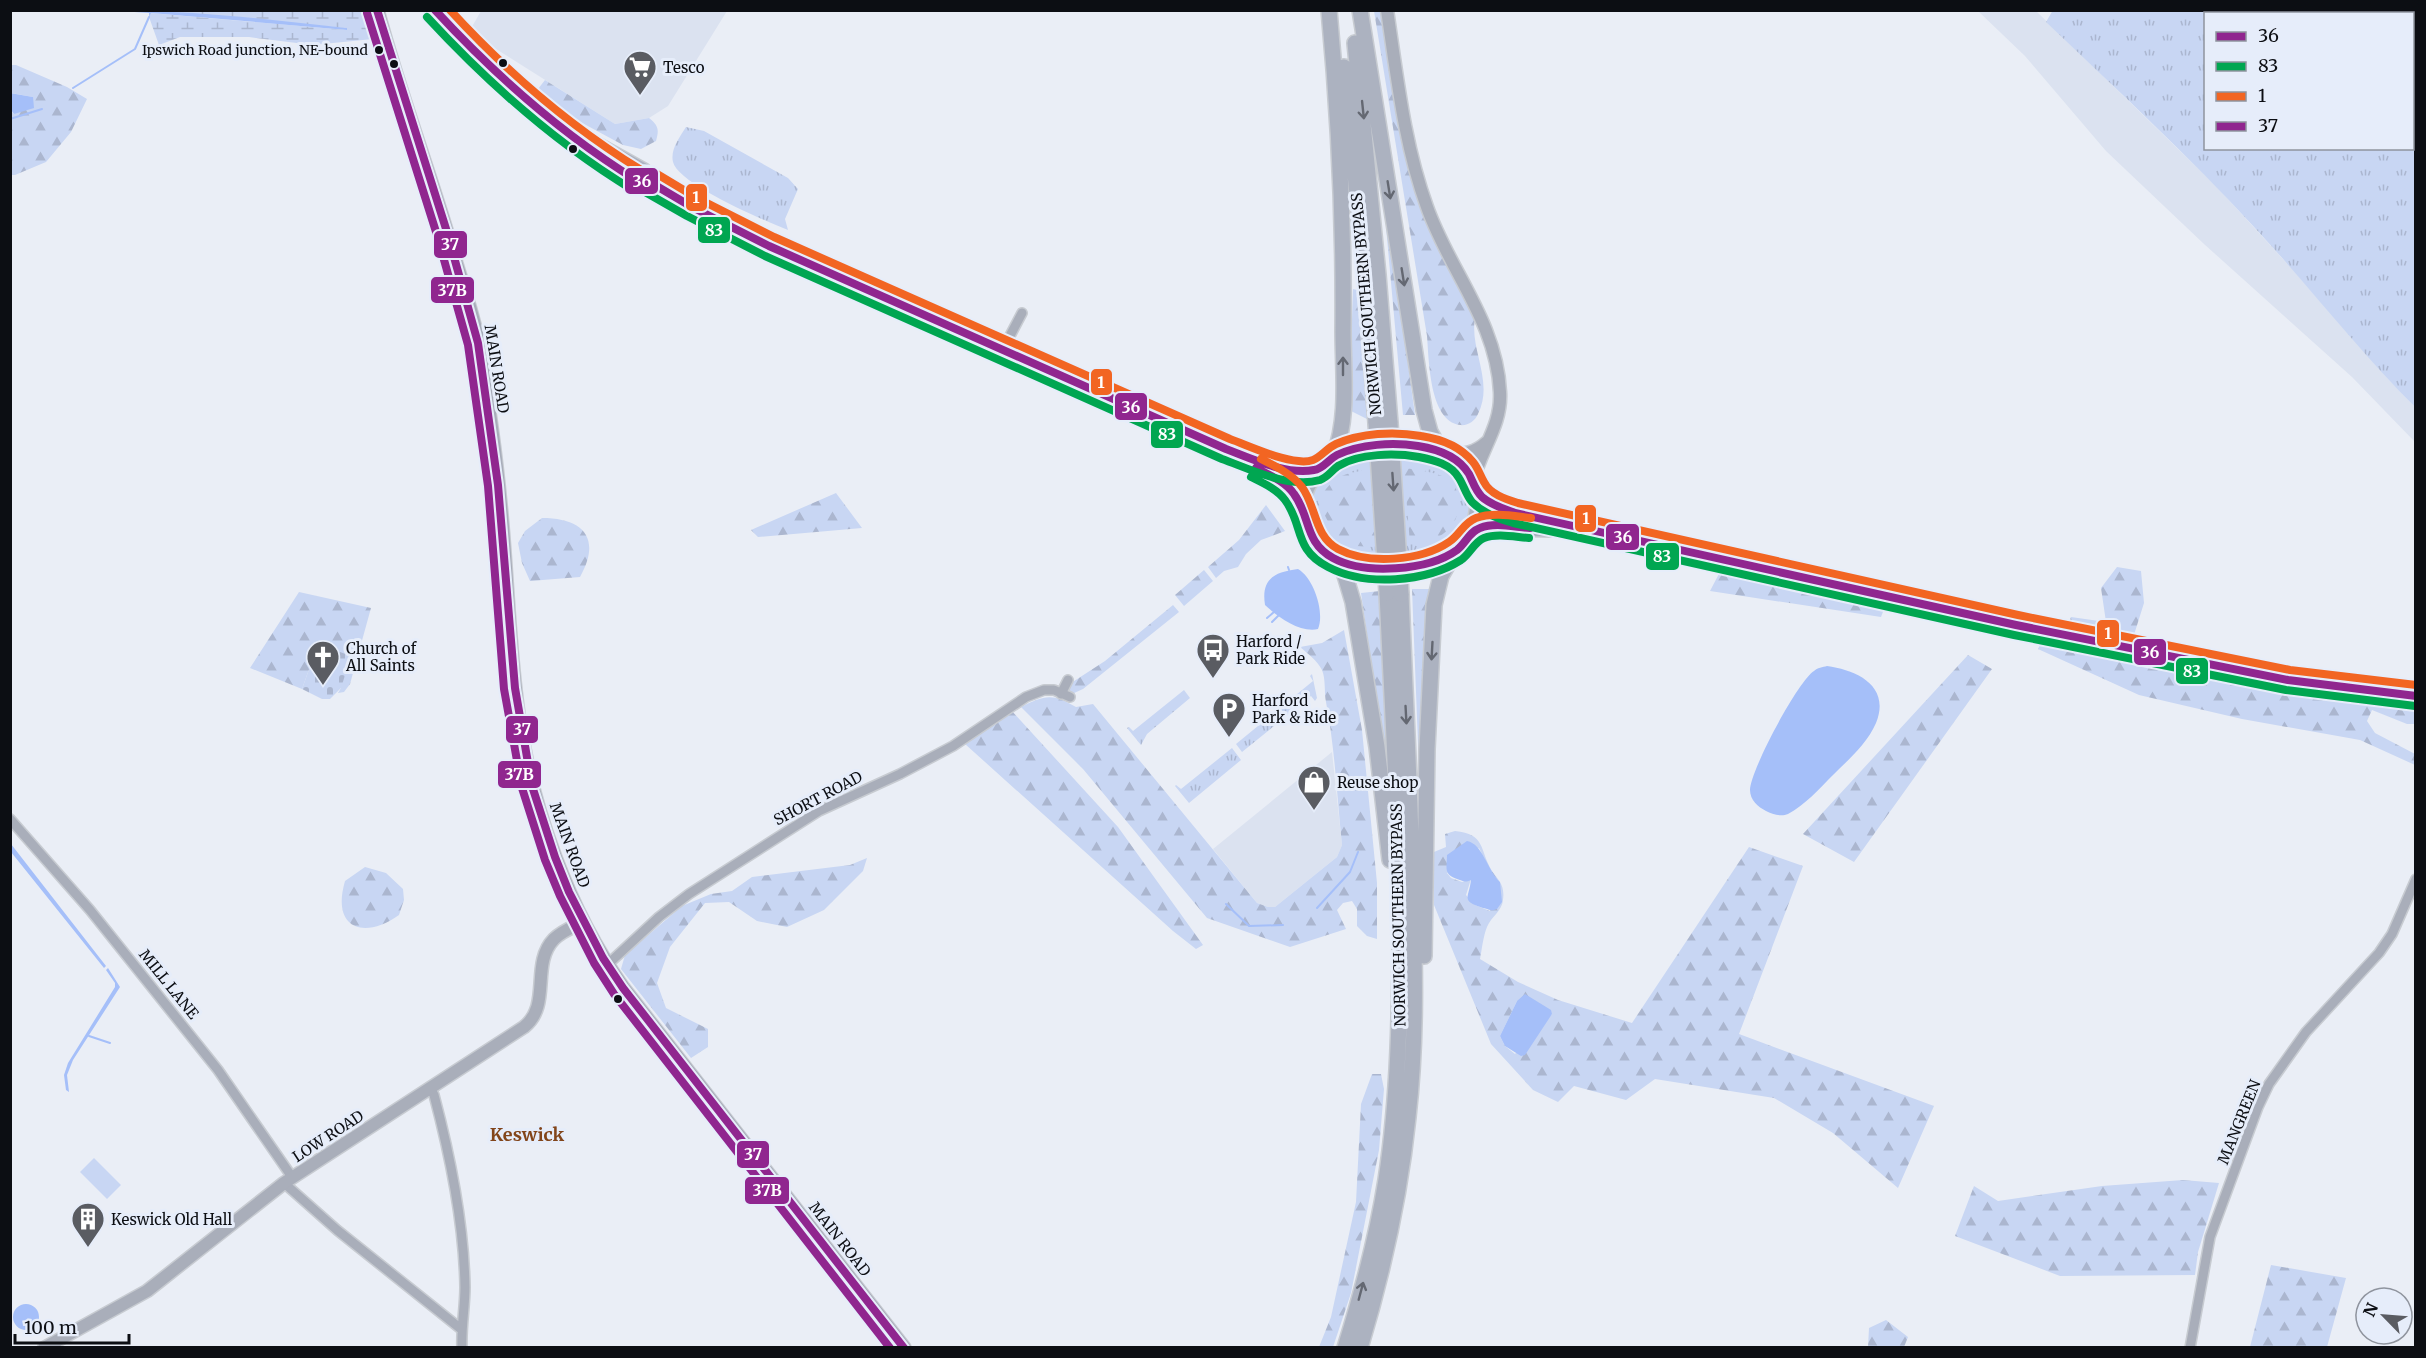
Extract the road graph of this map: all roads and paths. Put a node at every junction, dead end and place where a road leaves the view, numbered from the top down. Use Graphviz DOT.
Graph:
graph roads {
  1 [pos="377,10"];
  2 [pos="435,10"];
  3 [pos="1329,10"];
  4 [pos="1338,10"];
  5 [pos="1352,10"];
  6 [pos="1360,10"];
  7 [pos="1387,10"];
  8 [pos="1022,313"];
  9 [pos="1003,348"];
  10 [pos="1383,423"];
  11 [pos="1490,439"];
  12 [pos="1226,449"];
  13 [pos="1444,453"];
  14 [pos="1334,456"];
  15 [pos="1318,470"];
  16 [pos="1474,485"];
  17 [pos="1301,509"];
  18 [pos="1583,530"];
  19 [pos="1471,533"];
  20 [pos="1456,550"];
  21 [pos="1334,559"];
  22 [pos="1394,594"];
  23 [pos="1068,680"];
  24 [pos="2415,696"];
  25 [pos="10,819"];
  26 [pos="2415,879"];
  27 [pos="583,922"];
  28 [pos="607,965"];
  29 [pos="1397,1085"];
  30 [pos="430,1088"];
  31 [pos="288,1180"];
  32 [pos="1394,1215"];
  33 [pos="462,1329"];
  34 [pos="44,1347"];
  35 [pos="462,1347"];
  36 [pos="904,1347"];
  37 [pos="1345,1347"];
  38 [pos="1360,1347"];
  39 [pos="2190,1347"];
  1 -- 27 [label="main road, MAIN ROAD"];
  2 -- 9 [label="highway"];
  14 -- 3 [label="highway, one-way"];
  4 -- 10 [label="highway, NORWICH SOUTHERN BYPASS"];
  5 -- 10 [label="highway, NORWICH SOUTHERN BYPASS, one-way"];
  6 -- 13 [label="highway, one-way"];
  7 -- 11 [label="street"];
  8 -- 9 [label="street"];
  9 -- 12 [label="highway"];
  10 -- 22 [label="highway, NORWICH SOUTHERN BYPASS, bridge"];
  11 -- 13 [label="street"];
  11 -- 16 [label="street"];
  12 -- 15 [label="highway"];
  12 -- 17 [label="highway"];
  13 -- 14 [label="highway"];
  13 -- 16 [label="highway"];
  14 -- 15 [label="highway"];
  15 -- 17 [label="highway"];
  16 -- 18 [label="highway"];
  16 -- 19 [label="highway"];
  17 -- 21 [label="highway"];
  18 -- 19 [label="highway"];
  18 -- 24 [label="highway"];
  19 -- 20 [label="highway"];
  20 -- 21 [label="highway"];
  20 -- 32 [label="highway, one-way"];
  21 -- 29 [label="highway"];
  22 -- 29 [label="highway, NORWICH SOUTHERN BYPASS"];
  22 -- 32 [label="highway, NORWICH SOUTHERN BYPASS, one-way"];
  23 -- 28 [label="street, SHORT ROAD"];
  25 -- 31 [label="street, MILL LANE"];
  26 -- 39 [label="street, MANGREEN"];
  27 -- 28 [label="main road, MAIN ROAD"];
  27 -- 30 [label="street, LOW ROAD"];
  28 -- 36 [label="main road, MAIN ROAD"];
  37 -- 29 [label="highway, NORWICH SOUTHERN BYPASS, one-way"];
  30 -- 31 [label="street, LOW ROAD"];
  30 -- 33 [label="street"];
  31 -- 33 [label="street, MILL LANE"];
  31 -- 34 [label="street, LOW ROAD"];
  32 -- 38 [label="highway, NORWICH SOUTHERN BYPASS"];
  33 -- 35 [label="street"];
}
